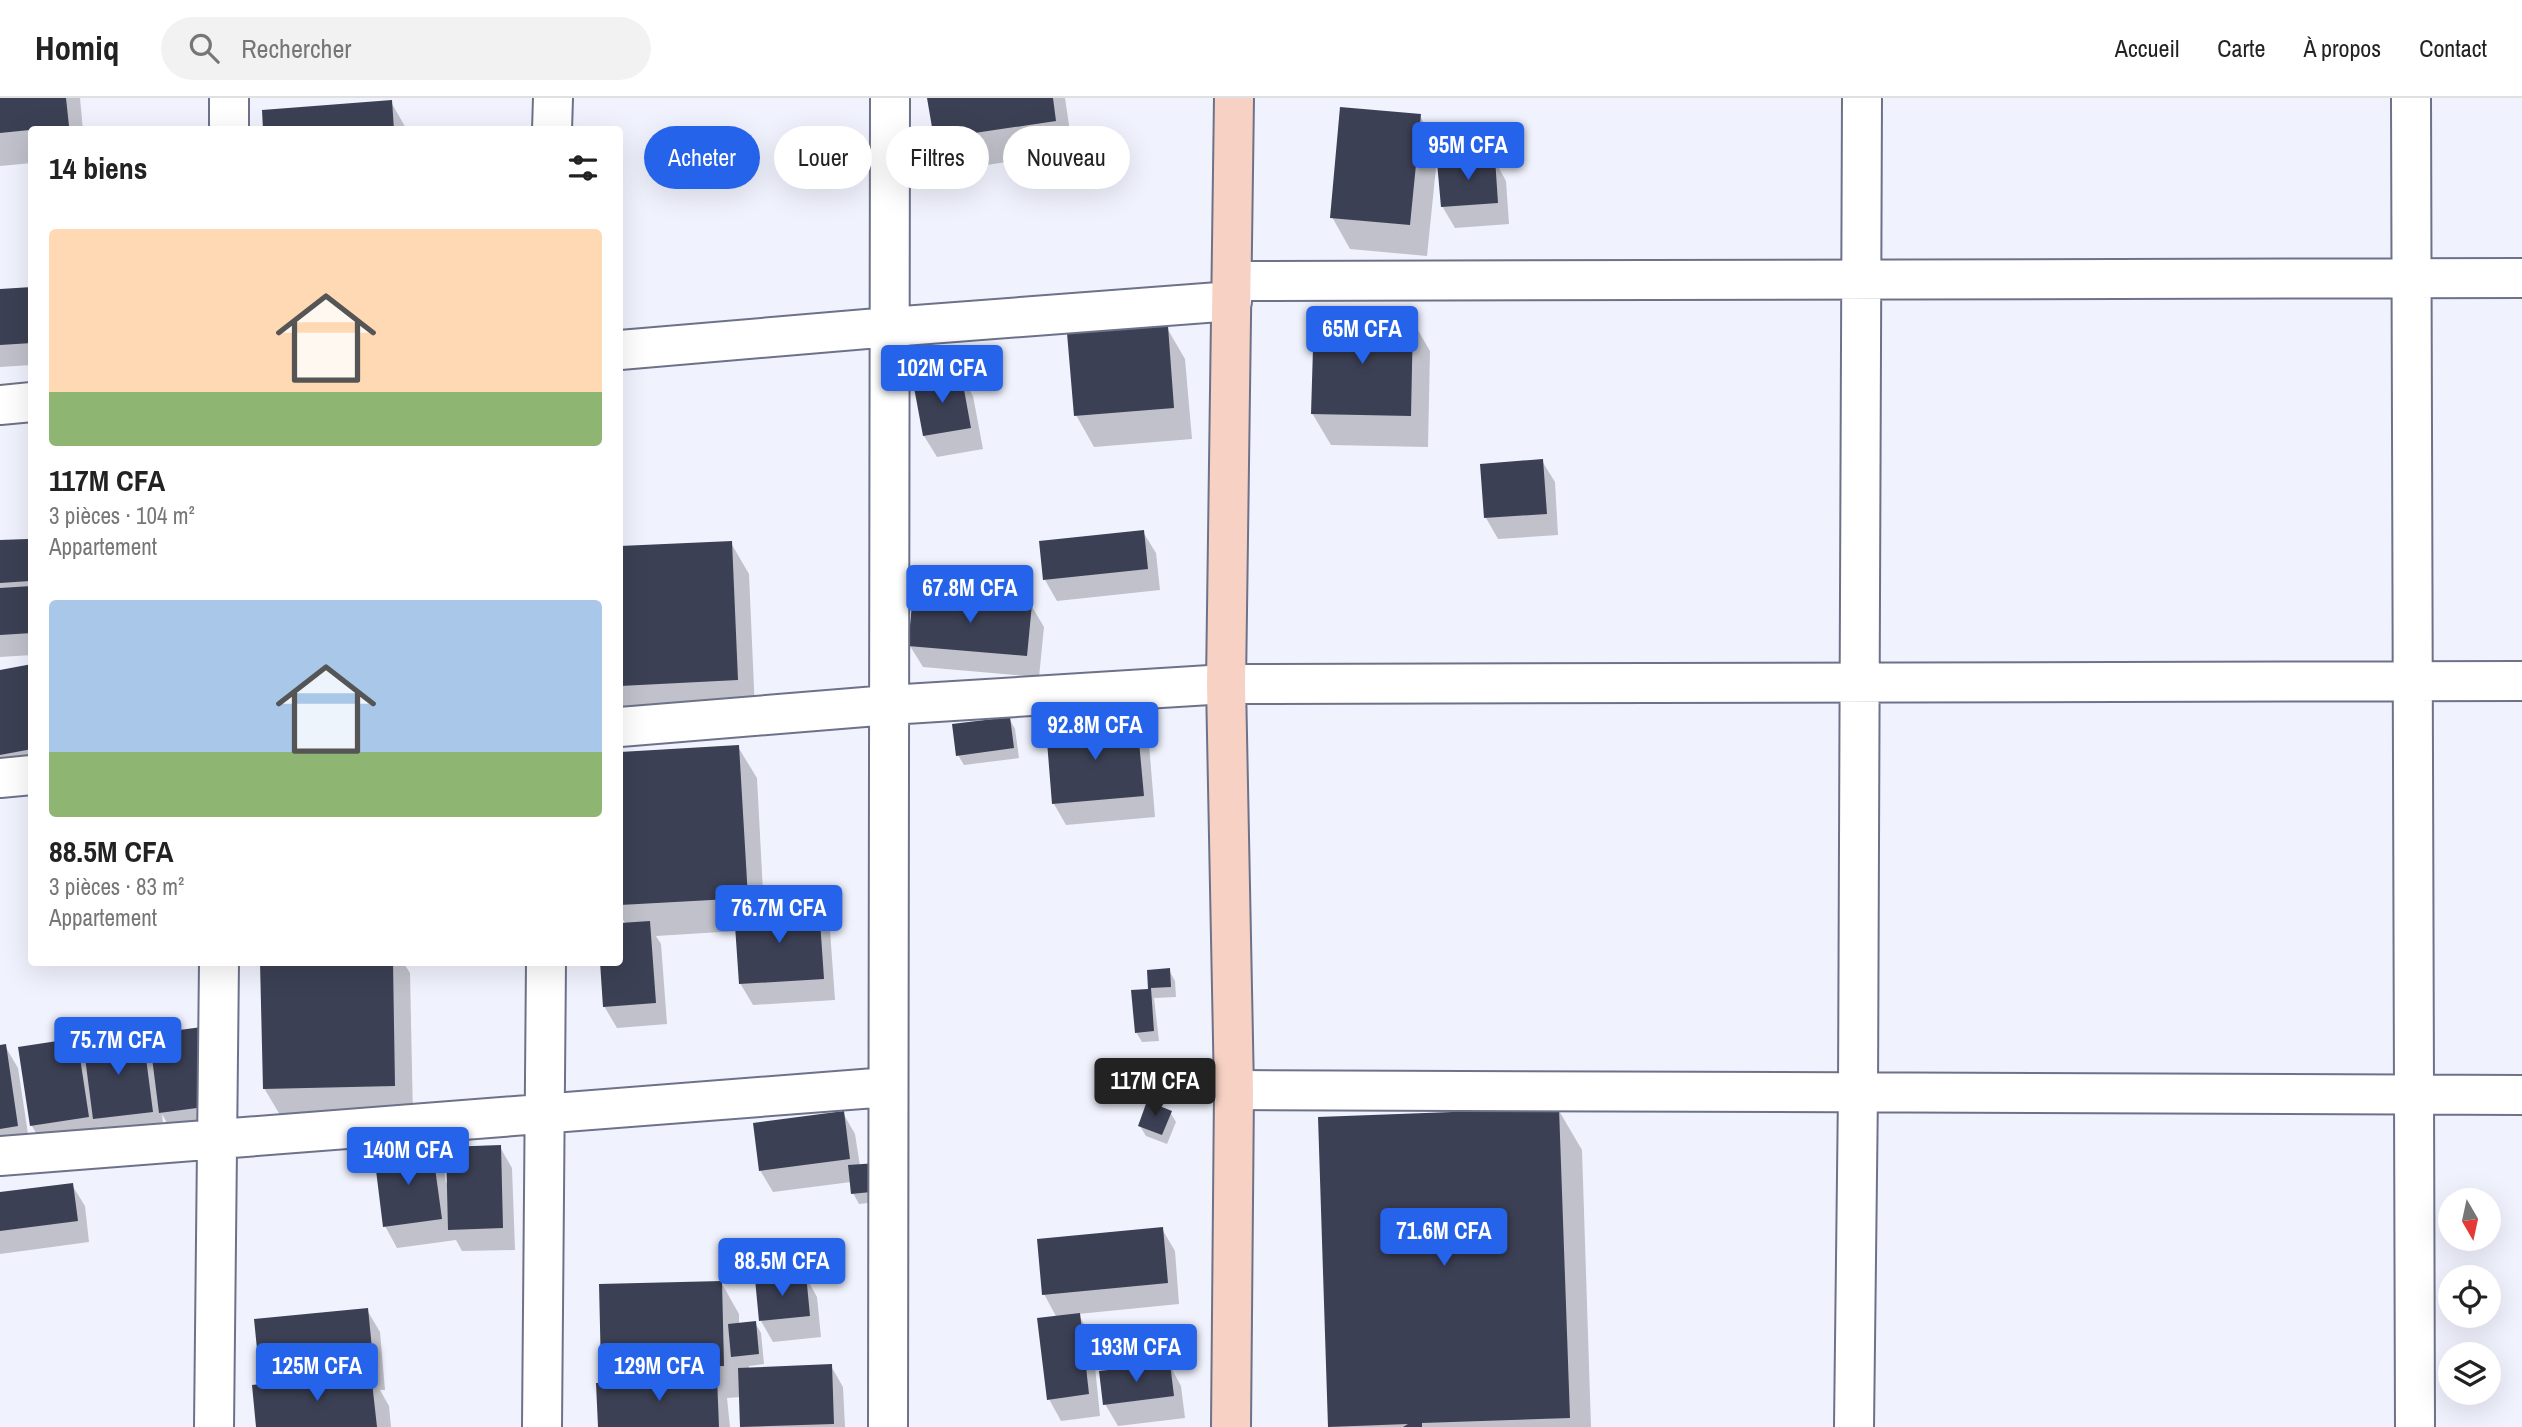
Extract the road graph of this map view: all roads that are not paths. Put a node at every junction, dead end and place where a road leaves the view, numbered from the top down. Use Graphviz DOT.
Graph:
graph roads {
  1 [pos="229,98"];
  2 [pos="553,98"];
  3 [pos="890,98"];
  4 [pos="1234,98"];
  5 [pos="1862,98"];
  6 [pos="2411,98"];
  7 [pos="229,126"];
  8 [pos="552,126"];
  9 [pos="2411,278"];
  10 [pos="2522,278"];
  11 [pos="1861,279"];
  12 [pos="1232,291"];
  13 [pos="890,327"];
  14 [pos="623,351"];
  15 [pos="28,402"];
  16 [pos="0,405"];
  17 [pos="2413,681"];
  18 [pos="2522,681"];
  19 [pos="1858,682"];
  20 [pos="1226,684"];
  21 [pos="889,705"];
  22 [pos="623,727"];
  23 [pos="28,775"];
  24 [pos="0,778"];
  25 [pos="219,966"];
  26 [pos="546,966"];
  27 [pos="888,1087"];
  28 [pos="1234,1090"];
  29 [pos="1858,1092"];
  30 [pos="2415,1094"];
  31 [pos="2522,1094"];
  32 [pos="545,1113"];
  33 [pos="217,1138"];
  34 [pos="0,1156"];
  35 [pos="214,1427"];
  36 [pos="542,1427"];
  37 [pos="888,1427"];
  38 [pos="1231,1427"];
  39 [pos="1854,1427"];
  40 [pos="2415,1427"];
  1 -- 7 [label="street"];
  2 -- 8 [label="street"];
  3 -- 13 [label="street"];
  4 -- 12 [label="main road"];
  5 -- 11 [label="street"];
  6 -- 9 [label="street"];
  9 -- 10 [label="street"];
  9 -- 11 [label="street"];
  9 -- 17 [label="street"];
  11 -- 12 [label="street"];
  11 -- 19 [label="street"];
  12 -- 13 [label="street"];
  12 -- 20 [label="main road"];
  13 -- 14 [label="street"];
  13 -- 21 [label="street"];
  15 -- 16 [label="street"];
  17 -- 18 [label="street"];
  17 -- 19 [label="street"];
  17 -- 30 [label="street"];
  19 -- 20 [label="street"];
  19 -- 29 [label="street"];
  20 -- 21 [label="street"];
  20 -- 28 [label="main road"];
  21 -- 22 [label="street"];
  21 -- 27 [label="street"];
  23 -- 24 [label="street"];
  25 -- 33 [label="street"];
  26 -- 32 [label="street"];
  27 -- 32 [label="street"];
  27 -- 37 [label="street"];
  28 -- 29 [label="street"];
  28 -- 38 [label="main road"];
  29 -- 30 [label="street"];
  29 -- 39 [label="street"];
  30 -- 31 [label="street"];
  30 -- 40 [label="street"];
  32 -- 33 [label="street"];
  32 -- 36 [label="street"];
  33 -- 34 [label="street"];
  33 -- 35 [label="street"];
}
